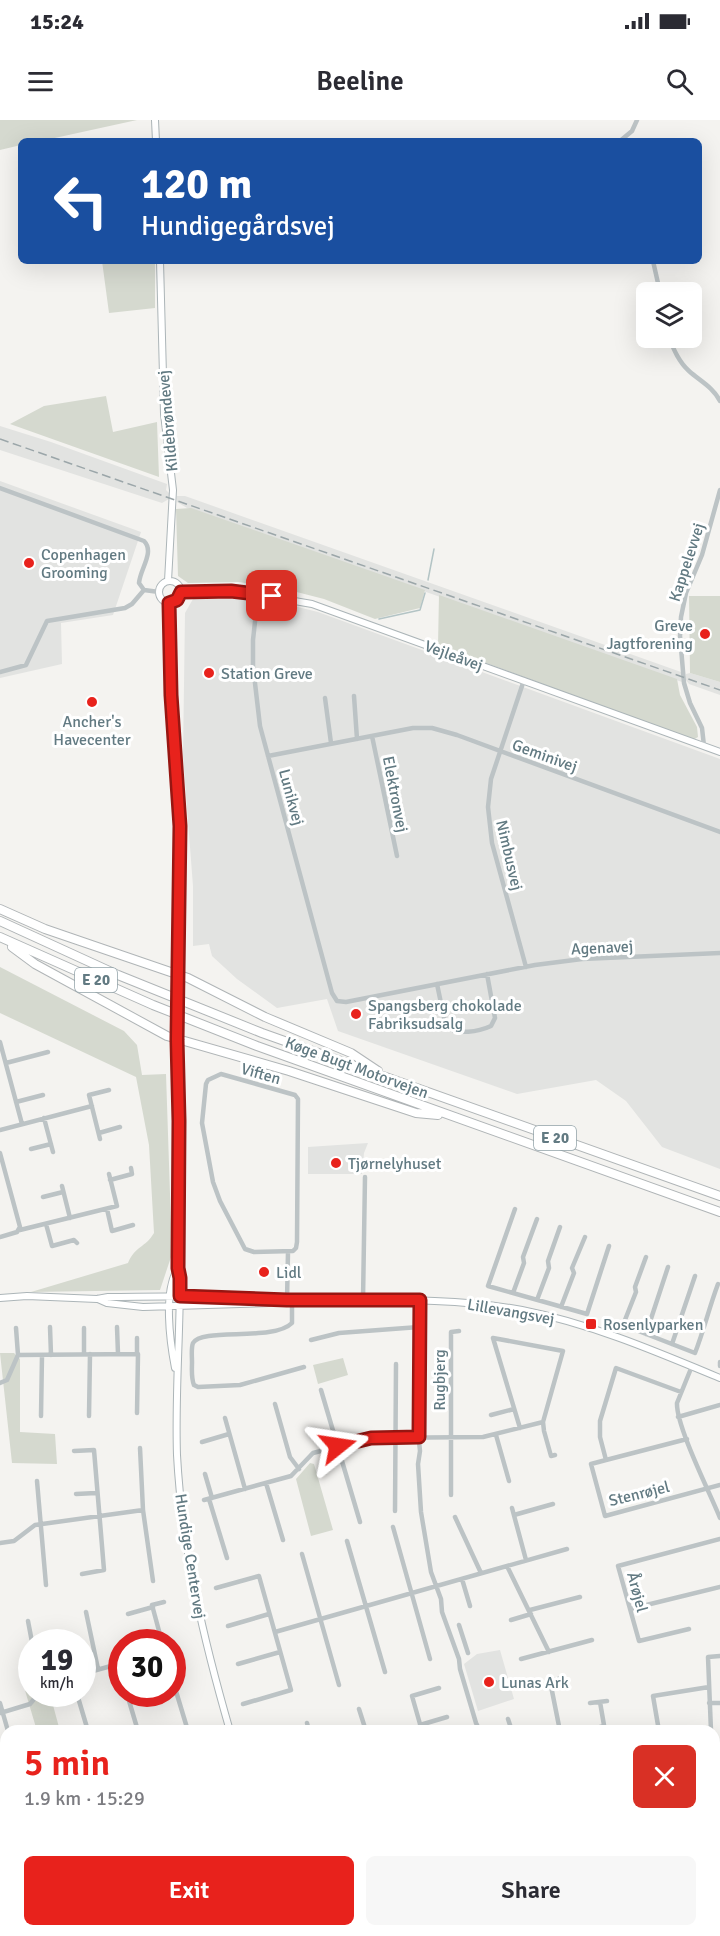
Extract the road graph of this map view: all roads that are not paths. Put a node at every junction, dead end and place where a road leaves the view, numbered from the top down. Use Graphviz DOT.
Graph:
graph roads {
  1 [pos="155,120"];
  2 [pos="637,120"];
  3 [pos="156,138"];
  4 [pos="624,138"];
  5 [pos="160,264"];
  6 [pos="654,264"];
  7 [pos="658,282"];
  8 [pos="674,348"];
  9 [pos="720,401"];
  10 [pos="0,488"];
  11 [pos="720,490"];
  12 [pos="168,581"];
  13 [pos="144,590"];
  14 [pos="159,592"];
  15 [pos="181,592"];
  16 [pos="258,594"];
  17 [pos="169,603"];
  18 [pos="0,672"];
  19 [pos="524,680"];
  20 [pos="354,696"];
  21 [pos="325,698"];
  22 [pos="372,736"];
  23 [pos="357,739"];
  24 [pos="331,743"];
  25 [pos="704,746"];
  26 [pos="500,751"];
  27 [pos="720,752"];
  28 [pos="268,756"];
  29 [pos="720,832"];
  30 [pos="397,856"];
  31 [pos="0,909"];
  32 [pos="0,921"];
  33 [pos="0,937"];
  34 [pos="720,953"];
  35 [pos="526,967"];
  36 [pos="178,974"];
  37 [pos="487,974"];
  38 [pos="437,984"];
  39 [pos="337,1001"];
  40 [pos="177,1040"];
  41 [pos="0,1042"];
  42 [pos="48,1052"];
  43 [pos="6,1063"];
  44 [pos="391,1079"];
  45 [pos="109,1090"];
  46 [pos="43,1095"];
  47 [pos="16,1102"];
  48 [pos="92,1106"];
  49 [pos="450,1116"];
  50 [pos="44,1118"];
  51 [pos="22,1124"];
  52 [pos="120,1127"];
  53 [pos="0,1130"];
  54 [pos="51,1144"];
  55 [pos="31,1149"];
  56 [pos="53,1152"];
  57 [pos="0,1153"];
  58 [pos="130,1168"];
  59 [pos="365,1178"];
  60 [pos="62,1186"];
  61 [pos="63,1192"];
  62 [pos="720,1196"];
  63 [pos="43,1197"];
  64 [pos="107,1209"];
  65 [pos="515,1209"];
  66 [pos="720,1212"];
  67 [pos="70,1218"];
  68 [pos="537,1219"];
  69 [pos="46,1224"];
  70 [pos="133,1226"];
  71 [pos="560,1227"];
  72 [pos="20,1230"];
  73 [pos="0,1237"];
  74 [pos="585,1237"];
  75 [pos="77,1243"];
  76 [pos="609,1246"];
  77 [pos="288,1252"];
  78 [pos="646,1257"];
  79 [pos="668,1267"];
  80 [pos="178,1268"];
  81 [pos="694,1276"];
  82 [pos="718,1284"];
  83 [pos="513,1293"];
  84 [pos="171,1296"];
  85 [pos="180,1296"];
  86 [pos="0,1298"];
  87 [pos="97,1299"];
  88 [pos="363,1300"];
  89 [pos="420,1300"];
  90 [pos="537,1300"];
  91 [pos="289,1301"];
  92 [pos="180,1305"];
  93 [pos="170,1306"];
  94 [pos="561,1307"];
  95 [pos="575,1311"];
  96 [pos="571,1322"];
  97 [pos="50,1327"];
  98 [pos="117,1327"];
  99 [pos="419,1327"];
  100 [pos="16,1328"];
  101 [pos="84,1328"];
  102 [pos="633,1329"];
  103 [pos="459,1331"];
  104 [pos="646,1334"];
  105 [pos="136,1338"];
  106 [pos="311,1340"];
  107 [pos="629,1340"];
  108 [pos="672,1344"];
  109 [pos="51,1354"];
  110 [pos="87,1354"];
  111 [pos="118,1354"];
  112 [pos="136,1354"];
  113 [pos="18,1355"];
  114 [pos="42,1355"];
  115 [pos="396,1364"];
  116 [pos="692,1366"];
  117 [pos="304,1367"];
  118 [pos="177,1377"];
  119 [pos="720,1378"];
  120 [pos="0,1383"];
  121 [pos="321,1390"];
  122 [pos="681,1392"];
  123 [pos="275,1404"];
  124 [pos="720,1405"];
  125 [pos="514,1409"];
  126 [pos="137,1413"];
  127 [pos="492,1415"];
  128 [pos="41,1416"];
  129 [pos="89,1416"];
  130 [pos="678,1417"];
  131 [pos="225,1418"];
  132 [pos="543,1422"];
  133 [pos="520,1428"];
  134 [pos="229,1434"];
  135 [pos="395,1436"];
  136 [pos="451,1436"];
  137 [pos="496,1436"];
  138 [pos="419,1437"];
  139 [pos="687,1439"];
  140 [pos="202,1442"];
  141 [pos="338,1446"];
  142 [pos="140,1448"];
  143 [pos="74,1451"];
  144 [pos="555,1455"];
  145 [pos="606,1460"];
  146 [pos="299,1469"];
  147 [pos="205,1474"];
  148 [pos="37,1481"];
  149 [pos="509,1481"];
  150 [pos="266,1483"];
  151 [pos="720,1485"];
  152 [pos="708,1488"];
  153 [pos="245,1489"];
  154 [pos="96,1493"];
  155 [pos="76,1494"];
  156 [pos="451,1496"];
  157 [pos="208,1499"];
  158 [pos="553,1504"];
  159 [pos="512,1508"];
  160 [pos="143,1510"];
  161 [pos="395,1511"];
  162 [pos="514,1515"];
  163 [pos="98,1516"];
  164 [pos="455,1517"];
  165 [pos="720,1518"];
  166 [pos="360,1522"];
  167 [pos="40,1525"];
  168 [pos="393,1527"];
  169 [pos="720,1539"];
  170 [pos="283,1540"];
  171 [pos="347,1541"];
  172 [pos="0,1543"];
  173 [pos="567,1549"];
  174 [pos="302,1554"];
  175 [pos="226,1558"];
  176 [pos="526,1560"];
  177 [pos="507,1566"];
  178 [pos="82,1574"];
  179 [pos="481,1574"];
  180 [pos="462,1579"];
  181 [pos="153,1581"];
  182 [pos="46,1585"];
  183 [pos="216,1587"];
  184 [pos="436,1587"];
  185 [pos="720,1587"];
  186 [pos="411,1594"];
  187 [pos="580,1596"];
  188 [pos="164,1602"];
  189 [pos="366,1606"];
  190 [pos="470,1606"];
  191 [pos="153,1607"];
  192 [pos="630,1609"];
  193 [pos="86,1612"];
  194 [pos="531,1612"];
  195 [pos="128,1614"];
  196 [pos="269,1614"];
  197 [pos="320,1619"];
  198 [pos="511,1620"];
  199 [pos="28,1621"];
  200 [pos="459,1625"];
  201 [pos="228,1626"];
  202 [pos="30,1629"];
  203 [pos="159,1629"];
  204 [pos="688,1629"];
  205 [pos="275,1632"];
  206 [pos="463,1638"];
  207 [pos="592,1640"];
  208 [pos="452,1642"];
  209 [pos="280,1652"];
  210 [pos="549,1652"];
  211 [pos="468,1653"];
  212 [pos="720,1656"];
  213 [pos="430,1659"];
  214 [pos="521,1659"];
  215 [pos="238,1664"];
  216 [pos="108,1666"];
  217 [pos="99,1669"];
  218 [pos="96,1670"];
  219 [pos="385,1672"];
  220 [pos="561,1678"];
  221 [pos="339,1685"];
  222 [pos="709,1687"];
  223 [pos="439,1688"];
  224 [pos="291,1690"];
  225 [pos="296,1694"];
  226 [pos="607,1701"];
  227 [pos="600,1702"];
  228 [pos="0,1703"];
  229 [pos="590,1703"];
  230 [pos="709,1703"];
  231 [pos="720,1703"];
  232 [pos="243,1704"];
  233 [pos="19,1707"];
  234 [pos="81,1707"];
  235 [pos="131,1707"];
  236 [pos="181,1707"];
  237 [pos="359,1709"];
  238 [pos="1,1712"];
  239 [pos="447,1717"];
  240 [pos="508,1719"];
  241 [pos="86,1725"];
  242 [pos="136,1725"];
  243 [pos="186,1725"];
  244 [pos="228,1725"];
  245 [pos="364,1725"];
  246 [pos="420,1725"];
  247 [pos="477,1725"];
  248 [pos="510,1725"];
  249 [pos="559,1725"];
  250 [pos="604,1725"];
  251 [pos="658,1725"];
  252 [pos="711,1725"];
  1 -- 3 [label="street"];
  2 -- 4 [label="street"];
  5 -- 12 [label="street, Kildebrøndevej"];
  6 -- 7 [label="street"];
  8 -- 9 [label="street"];
  10 -- 13 [label="street"];
  11 -- 25 [label="street, Kappelevvej"];
  12 -- 14 [label="street"];
  12 -- 15 [label="street"];
  13 -- 14 [label="street"];
  13 -- 18 [label="street"];
  14 -- 17 [label="street"];
  15 -- 16 [label="street, Vejleåvej"];
  15 -- 17 [label="street"];
  16 -- 19 [label="street, Vejleåvej"];
  16 -- 28 [label="street, Lunikvej"];
  17 -- 36 [label="street"];
  19 -- 25 [label="street, Vejleåvej"];
  19 -- 26 [label="street, Nimbusvej"];
  20 -- 23 [label="street"];
  21 -- 24 [label="street"];
  22 -- 23 [label="street, Geminivej"];
  22 -- 26 [label="street, Geminivej"];
  22 -- 30 [label="street, Elektronvej"];
  23 -- 24 [label="street, Geminivej"];
  24 -- 28 [label="street, Geminivej"];
  25 -- 27 [label="street, Vejleåvej"];
  26 -- 29 [label="street, Geminivej"];
  26 -- 35 [label="street, Nimbusvej"];
  28 -- 39 [label="street, Lunikvej"];
  31 -- 36 [label="highway"];
  32 -- 44 [label="highway, Køge Bugt Motorvejen / E 20"];
  33 -- 40 [label="highway"];
  33 -- 49 [label="highway, Køge Bugt Motorvejen / E 20"];
  34 -- 35 [label="street, Agenavej"];
  35 -- 37 [label="street, Agenavej"];
  36 -- 40 [label="street, Hundige Centervej, bridge"];
  36 -- 44 [label="highway"];
  37 -- 38 [label="street, Agenavej"];
  37 -- 38 [label="street"];
  38 -- 39 [label="street, Agenavej"];
  40 -- 49 [label="highway"];
  40 -- 80 [label="street, Hundige Centervej"];
  41 -- 43 [label="street"];
  42 -- 43 [label="street"];
  43 -- 47 [label="street"];
  44 -- 62 [label="highway, Køge Bugt Motorvejen / E 20"];
  45 -- 48 [label="street"];
  46 -- 47 [label="street"];
  47 -- 51 [label="street"];
  48 -- 50 [label="street"];
  48 -- 52 [label="street"];
  49 -- 66 [label="highway, Køge Bugt Motorvejen / E 20"];
  50 -- 51 [label="street"];
  50 -- 54 [label="street"];
  51 -- 53 [label="street"];
  54 -- 55 [label="street"];
  54 -- 56 [label="street"];
  57 -- 72 [label="street"];
  58 -- 64 [label="street"];
  59 -- 88 [label="street"];
  60 -- 61 [label="street"];
  61 -- 63 [label="street"];
  61 -- 67 [label="street"];
  64 -- 67 [label="street"];
  64 -- 70 [label="street"];
  65 -- 83 [label="street"];
  67 -- 69 [label="street"];
  68 -- 83 [label="street"];
  69 -- 72 [label="street"];
  69 -- 75 [label="street"];
  71 -- 90 [label="street"];
  72 -- 73 [label="street"];
  74 -- 94 [label="street"];
  76 -- 95 [label="street"];
  77 -- 77 [label="street, Viften"];
  77 -- 91 [label="street, Viften"];
  78 -- 102 [label="street"];
  79 -- 104 [label="street"];
  80 -- 84 [label="street, Hundige Centervej"];
  80 -- 85 [label="street, Hundige Centervej"];
  81 -- 108 [label="street"];
  82 -- 108 [label="street"];
  83 -- 90 [label="street"];
  84 -- 85 [label="street, Lillevangsvej"];
  84 -- 87 [label="street, Lillevangsvej"];
  84 -- 93 [label="street, Hundige Centervej"];
  85 -- 91 [label="street, Lillevangsvej"];
  85 -- 92 [label="street, Hundige Centervej"];
  86 -- 87 [label="street, Lillevangsvej"];
  87 -- 93 [label="street, Lillevangsvej"];
  88 -- 89 [label="street, Lillevangsvej"];
  88 -- 91 [label="street, Lillevangsvej"];
  89 -- 96 [label="street, Lillevangsvej"];
  89 -- 99 [label="street"];
  90 -- 94 [label="street"];
  91 -- 92 [label="street, Lillevangsvej"];
  91 -- 117 [label="street, Viften"];
  92 -- 93 [label="street, Lillevangsvej"];
  92 -- 118 [label="street, Hundige Centervej"];
  93 -- 118 [label="street, Hundige Centervej"];
  94 -- 95 [label="street"];
  95 -- 96 [label="street"];
  96 -- 107 [label="street, Lillevangsvej"];
  97 -- 109 [label="street"];
  98 -- 111 [label="street"];
  99 -- 106 [label="street"];
  99 -- 138 [label="street"];
  100 -- 113 [label="street"];
  101 -- 110 [label="street"];
  102 -- 104 [label="street"];
  102 -- 107 [label="street"];
  103 -- 136 [label="street, Rugbjerg"];
  104 -- 108 [label="street"];
  105 -- 112 [label="street"];
  107 -- 116 [label="street, Lillevangsvej"];
  109 -- 110 [label="street"];
  109 -- 114 [label="street"];
  110 -- 111 [label="street"];
  110 -- 129 [label="street"];
  111 -- 112 [label="street"];
  112 -- 126 [label="street"];
  113 -- 114 [label="street"];
  113 -- 120 [label="street"];
  114 -- 128 [label="street"];
  115 -- 135 [label="street"];
  116 -- 119 [label="street, Lillevangsvej"];
  116 -- 122 [label="street"];
  118 -- 244 [label="street, Hundige Centervej"];
  121 -- 141 [label="street"];
  122 -- 130 [label="street"];
  122 -- 145 [label="street"];
  123 -- 146 [label="street"];
  124 -- 130 [label="street"];
  125 -- 127 [label="street"];
  125 -- 132 [label="street"];
  125 -- 133 [label="street"];
  130 -- 139 [label="street"];
  131 -- 134 [label="street"];
  132 -- 133 [label="street"];
  132 -- 144 [label="street"];
  133 -- 137 [label="street"];
  134 -- 140 [label="street"];
  134 -- 153 [label="street"];
  135 -- 138 [label="street"];
  135 -- 141 [label="street"];
  135 -- 161 [label="street"];
  136 -- 137 [label="street"];
  136 -- 138 [label="street"];
  136 -- 156 [label="street, Rugbjerg"];
  137 -- 149 [label="street"];
  138 -- 184 [label="street"];
  139 -- 145 [label="street"];
  139 -- 152 [label="street"];
  141 -- 146 [label="street"];
  141 -- 166 [label="street"];
  142 -- 160 [label="street"];
  143 -- 154 [label="street"];
  145 -- 152 [label="street, Stenrøjel"];
  146 -- 150 [label="street"];
  147 -- 157 [label="street"];
  148 -- 167 [label="street"];
  150 -- 153 [label="street"];
  150 -- 170 [label="street"];
  151 -- 152 [label="street"];
  152 -- 165 [label="street"];
  153 -- 157 [label="street"];
  154 -- 155 [label="street"];
  154 -- 163 [label="street"];
  157 -- 175 [label="street"];
  158 -- 162 [label="street"];
  159 -- 162 [label="street"];
  160 -- 163 [label="street"];
  160 -- 181 [label="street"];
  162 -- 176 [label="street"];
  163 -- 167 [label="street"];
  163 -- 178 [label="street"];
  164 -- 179 [label="street"];
  167 -- 172 [label="street"];
  167 -- 182 [label="street"];
  168 -- 186 [label="street"];
  169 -- 192 [label="street, Årøjel"];
  171 -- 189 [label="street"];
  173 -- 176 [label="street"];
  174 -- 197 [label="street"];
  176 -- 177 [label="street"];
  177 -- 179 [label="street"];
  177 -- 194 [label="street"];
  179 -- 180 [label="street"];
  180 -- 184 [label="street"];
  180 -- 190 [label="street"];
  183 -- 196 [label="street"];
  184 -- 186 [label="street"];
  184 -- 208 [label="street"];
  185 -- 192 [label="street"];
  186 -- 189 [label="street"];
  186 -- 213 [label="street"];
  187 -- 194 [label="street"];
  188 -- 191 [label="street"];
  189 -- 197 [label="street"];
  189 -- 219 [label="street"];
  191 -- 195 [label="street"];
  191 -- 203 [label="street"];
  192 -- 204 [label="street, Årøjel"];
  193 -- 217 [label="street"];
  194 -- 198 [label="street"];
  194 -- 210 [label="street"];
  196 -- 201 [label="street"];
  196 -- 205 [label="street"];
  197 -- 205 [label="street"];
  197 -- 221 [label="street"];
  199 -- 202 [label="street"];
  200 -- 206 [label="street"];
  205 -- 209 [label="street"];
  206 -- 208 [label="street"];
  206 -- 211 [label="street"];
  207 -- 210 [label="street"];
  208 -- 247 [label="street"];
  209 -- 215 [label="street"];
  209 -- 224 [label="street"];
  210 -- 214 [label="street"];
  212 -- 222 [label="street"];
  216 -- 217 [label="street"];
  217 -- 218 [label="street"];
  220 -- 249 [label="street"];
  222 -- 230 [label="street"];
  222 -- 251 [label="street"];
  223 -- 246 [label="street"];
  224 -- 225 [label="street"];
  224 -- 232 [label="street"];
  226 -- 227 [label="street"];
  227 -- 229 [label="street"];
  227 -- 250 [label="street"];
  228 -- 238 [label="street"];
  230 -- 231 [label="street"];
  230 -- 252 [label="street"];
  233 -- 238 [label="street"];
  234 -- 241 [label="street"];
  235 -- 242 [label="street"];
  236 -- 243 [label="street"];
  237 -- 245 [label="street"];
  239 -- 246 [label="street"];
  240 -- 248 [label="street"];
}
